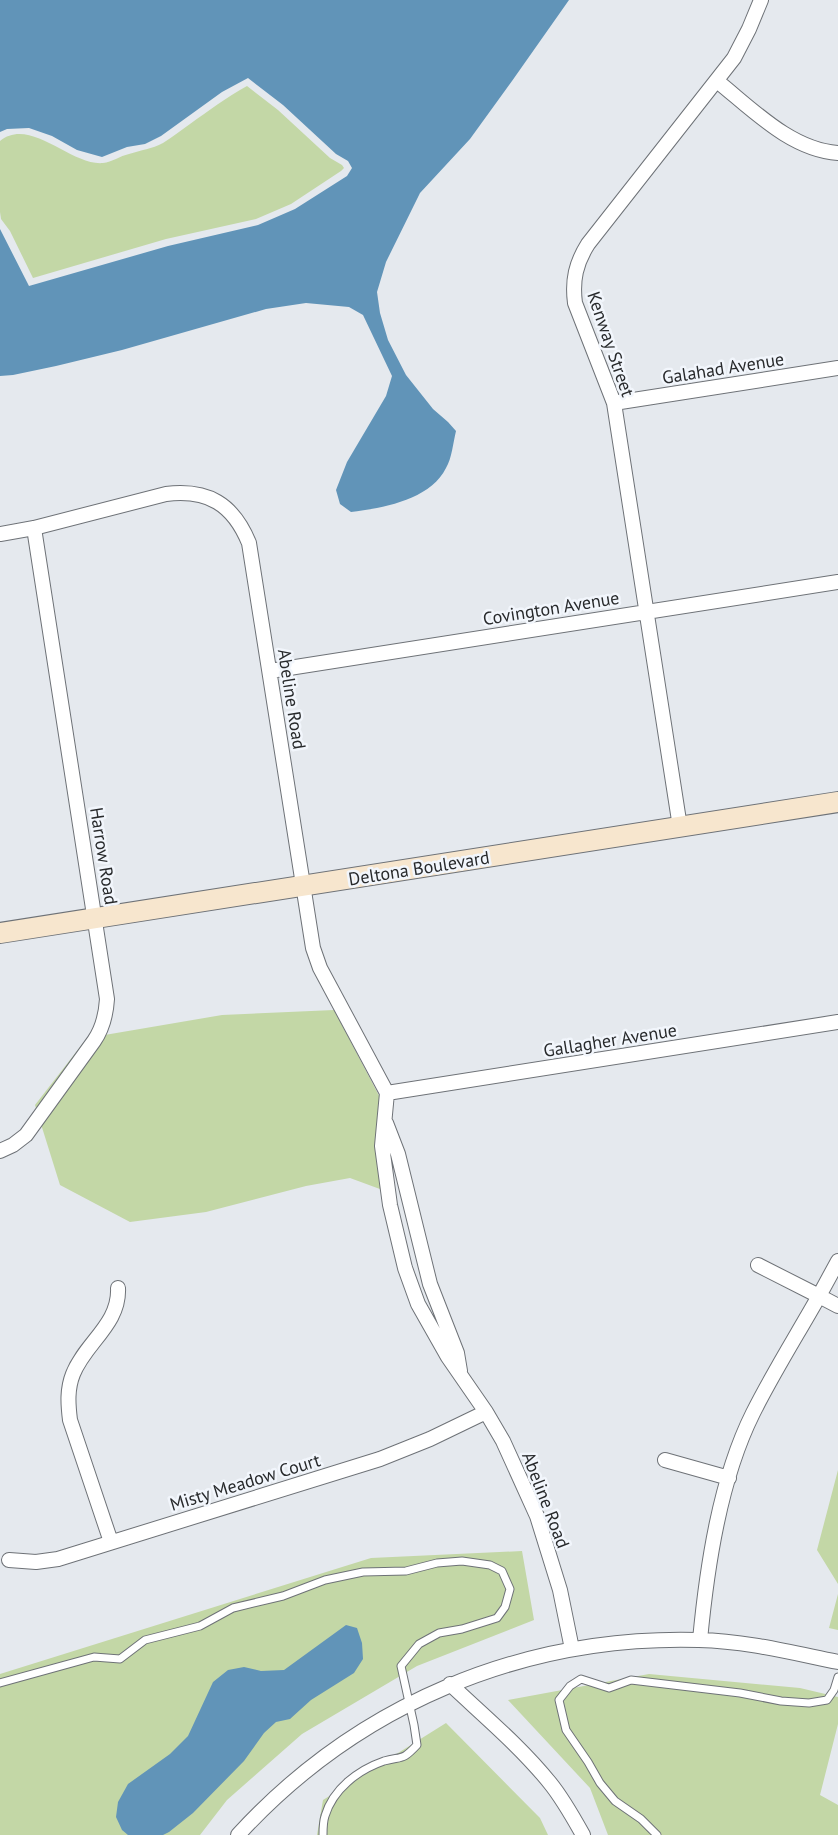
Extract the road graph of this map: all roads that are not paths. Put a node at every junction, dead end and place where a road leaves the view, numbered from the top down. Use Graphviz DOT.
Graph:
graph roads {
  1 [pos="761,0"];
  2 [pos="717,81"];
  3 [pos="838,153"];
  4 [pos="838,368"];
  5 [pos="614,404"];
  6 [pos="34,528"];
  7 [pos="0,534"];
  8 [pos="838,582"];
  9 [pos="646,612"];
  10 [pos="270,671"];
  11 [pos="838,802"];
  12 [pos="680,827"];
  13 [pos="303,886"];
  14 [pos="95,918"];
  15 [pos="0,933"];
  16 [pos="838,1022"];
  17 [pos="387,1093"];
  18 [pos="384,1119"];
  19 [pos="0,1151"];
  20 [pos="838,1261"];
  21 [pos="758,1265"];
  22 [pos="118,1288"];
  23 [pos="819,1296"];
  24 [pos="838,1306"];
  25 [pos="461,1376"];
  26 [pos="486,1412"];
  27 [pos="665,1460"];
  28 [pos="729,1478"];
  29 [pos="111,1542"];
  30 [pos="9,1560"];
  31 [pos="700,1640"];
  32 [pos="572,1649"];
  33 [pos="838,1662"];
  34 [pos="838,1677"];
  35 [pos="0,1683"];
  36 [pos="450,1684"];
  37 [pos="408,1704"];
  38 [pos="238,1835"];
  39 [pos="323,1835"];
  40 [pos="583,1835"];
  41 [pos="657,1835"];
  1 -- 2 [label="street, Kenway Street"];
  2 -- 3 [label="street"];
  2 -- 5 [label="street, Kenway Street"];
  4 -- 5 [label="street, Galahad Avenue"];
  5 -- 9 [label="street, Kenway Street"];
  6 -- 7 [label="street, Abeline Road"];
  6 -- 10 [label="street, Abeline Road"];
  6 -- 14 [label="street, Harrow Road"];
  8 -- 9 [label="street, Covington Avenue"];
  9 -- 10 [label="street, Covington Avenue"];
  9 -- 12 [label="street, Kenway Street"];
  10 -- 13 [label="street, Abeline Road"];
  11 -- 12 [label="main road, Deltona Boulevard"];
  12 -- 13 [label="main road, Deltona Boulevard"];
  13 -- 14 [label="main road, Deltona Boulevard"];
  13 -- 17 [label="street, Abeline Road"];
  14 -- 15 [label="main road, Deltona Boulevard"];
  14 -- 19 [label="street, Harrow Road"];
  16 -- 17 [label="street, Gallagher Avenue"];
  17 -- 18 [label="street, Abeline Road"];
  18 -- 25 [label="street, Abeline Road"];
  18 -- 25 [label="street, Abeline Road"];
  20 -- 23 [label="street"];
  21 -- 23 [label="street"];
  22 -- 29 [label="street"];
  23 -- 24 [label="street"];
  23 -- 28 [label="street"];
  25 -- 26 [label="street, Abeline Road"];
  26 -- 29 [label="street, Misty Meadow Court"];
  26 -- 32 [label="street, Abeline Road"];
  27 -- 28 [label="street"];
  28 -- 31 [label="street"];
  29 -- 30 [label="street, Misty Meadow Court"];
  31 -- 32 [label="street"];
  31 -- 33 [label="street"];
  32 -- 36 [label="street"];
  34 -- 41 [label="lane"];
  35 -- 37 [label="lane"];
  36 -- 37 [label="street"];
  36 -- 40 [label="street"];
  37 -- 38 [label="street"];
  37 -- 39 [label="lane"];
}
